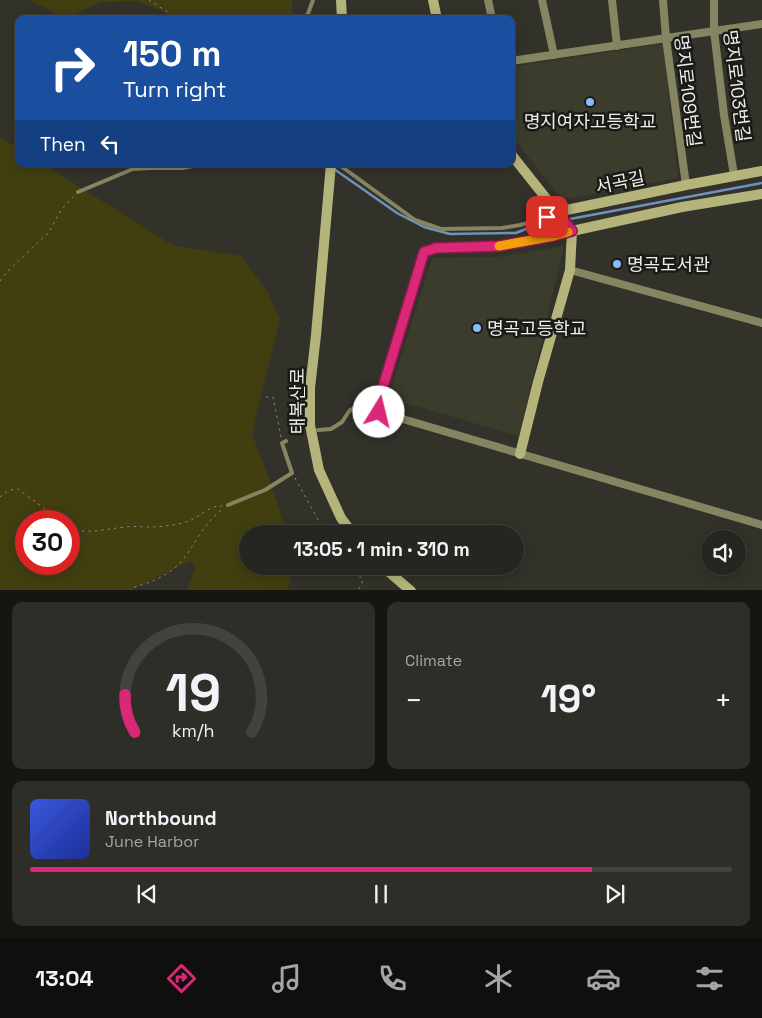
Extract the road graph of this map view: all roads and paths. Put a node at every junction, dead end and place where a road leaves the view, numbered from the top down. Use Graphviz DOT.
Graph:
graph roads {
  1 [pos="149,0"];
  2 [pos="313,0"];
  3 [pos="341,0"];
  4 [pos="433,0"];
  5 [pos="488,0"];
  6 [pos="542,0"];
  7 [pos="612,0"];
  8 [pos="662,0"];
  9 [pos="714,0"];
  10 [pos="171,15"];
  11 [pos="307,15"];
  12 [pos="342,15"];
  13 [pos="436,15"];
  14 [pos="491,15"];
  15 [pos="762,24"];
  16 [pos="714,32"];
  17 [pos="666,39"];
  18 [pos="616,46"];
  19 [pos="554,55"];
  20 [pos="515,60"];
  21 [pos="515,159"];
  22 [pos="187,167"];
  23 [pos="331,167"];
  24 [pos="342,167"];
  25 [pos="762,171"];
  26 [pos="734,175"];
  27 [pos="686,185"];
  28 [pos="78,192"];
  29 [pos="762,194"];
  30 [pos="558,213"];
  31 [pos="572,231"];
  32 [pos="570,270"];
  33 [pos="0,281"];
  34 [pos="762,323"];
  35 [pos="266,397"];
  36 [pos="378,410"];
  37 [pos="318,430"];
  38 [pos="284,442"];
  39 [pos="520,454"];
  40 [pos="292,473"];
  41 [pos="0,497"];
  42 [pos="228,505"];
  43 [pos="47,510"];
  44 [pos="321,525"];
  45 [pos="346,525"];
  46 [pos="762,525"];
  47 [pos="80,531"];
  48 [pos="359,575"];
  49 [pos="393,575"];
  50 [pos="129,590"];
  51 [pos="357,590"];
  52 [pos="411,590"];
  1 -- 10 [label="path"];
  2 -- 11 [label="lane"];
  3 -- 12 [label="street"];
  4 -- 13 [label="street"];
  5 -- 14 [label="street"];
  6 -- 19 [label="street"];
  7 -- 18 [label="street"];
  8 -- 17 [label="street, 명지로109번길"];
  9 -- 16 [label="street, 명지로103번길"];
  15 -- 16 [label="street"];
  16 -- 17 [label="street"];
  16 -- 26 [label="street, 명지로103번길"];
  17 -- 18 [label="street"];
  17 -- 27 [label="street, 명지로109번길"];
  18 -- 19 [label="street"];
  19 -- 20 [label="street"];
  21 -- 30 [label="street"];
  22 -- 28 [label="lane"];
  23 -- 45 [label="street, 태복산로"];
  24 -- 30 [label="lane"];
  25 -- 26 [label="street, 서곡길"];
  26 -- 27 [label="street, 서곡길"];
  27 -- 30 [label="street, 서곡길"];
  28 -- 33 [label="path"];
  29 -- 31 [label="street"];
  30 -- 31 [label="street"];
  31 -- 32 [label="street"];
  31 -- 36 [label="street"];
  32 -- 34 [label="street"];
  32 -- 39 [label="street"];
  35 -- 38 [label="path"];
  36 -- 37 [label="lane"];
  36 -- 39 [label="street"];
  38 -- 40 [label="lane"];
  39 -- 46 [label="street"];
  40 -- 42 [label="lane"];
  40 -- 44 [label="path"];
  41 -- 43 [label="path"];
  42 -- 47 [label="path"];
  42 -- 50 [label="path"];
  48 -- 51 [label="path"];
  49 -- 52 [label="street"];
}
